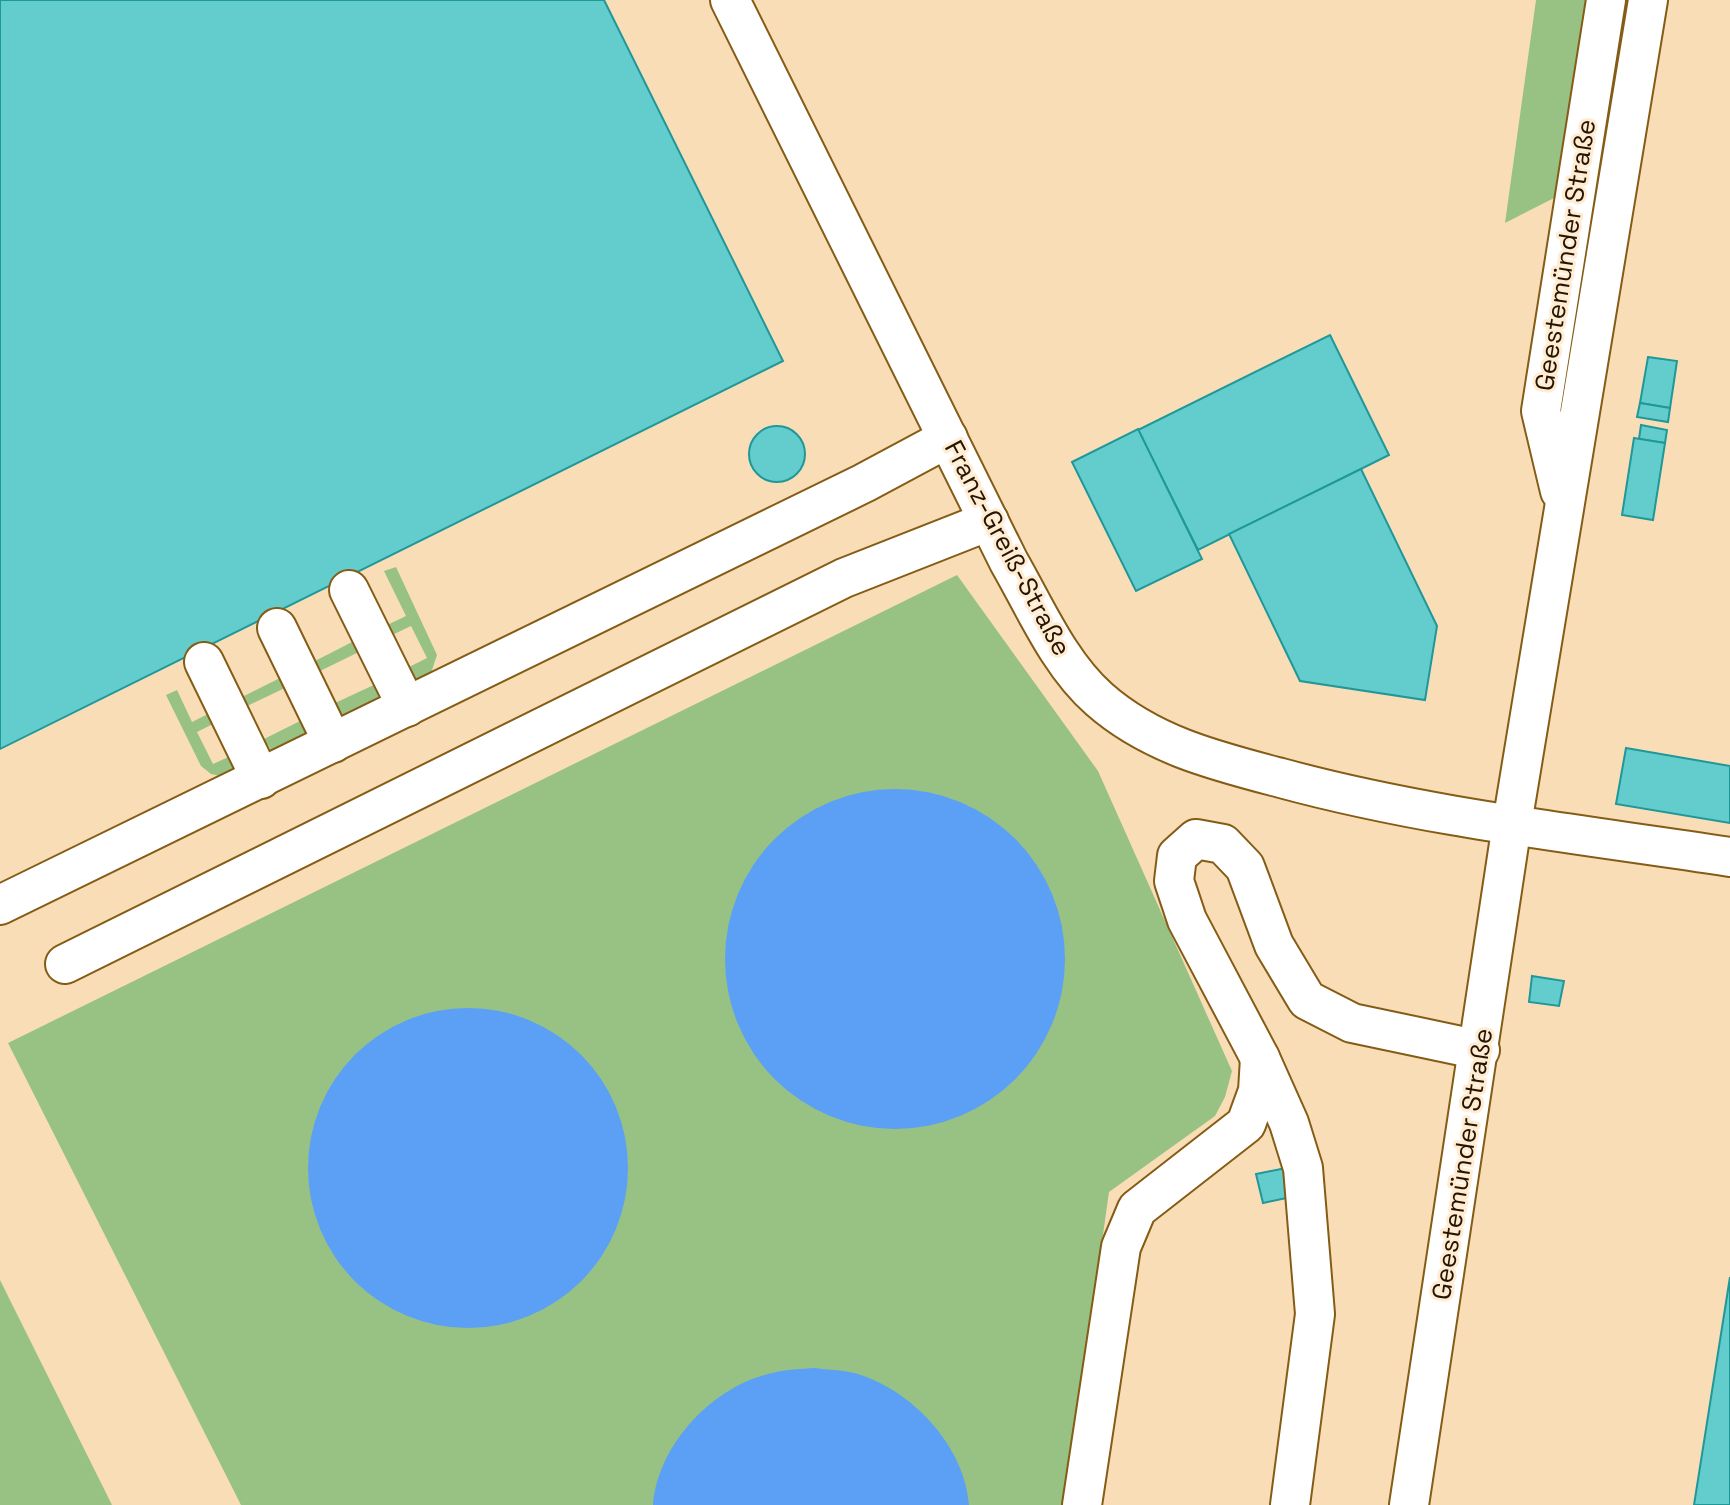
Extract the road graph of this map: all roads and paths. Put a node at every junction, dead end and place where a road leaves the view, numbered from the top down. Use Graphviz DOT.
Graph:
graph roads {
  1 [pos="730,0"];
  2 [pos="1606,0"];
  3 [pos="1648,0"];
  4 [pos="948,438"];
  5 [pos="1564,509"];
  6 [pos="989,521"];
  7 [pos="349,590"];
  8 [pos="277,628"];
  9 [pos="204,662"];
  10 [pos="407,707"];
  11 [pos="333,743"];
  12 [pos="261,779"];
  13 [pos="1512,824"];
  14 [pos="1730,857"];
  15 [pos="0,905"];
  16 [pos="65,964"];
  17 [pos="1480,1051"];
  18 [pos="1260,1058"];
  19 [pos="1289,1123"];
  20 [pos="1246,1124"];
  21 [pos="1082,1505"];
  22 [pos="1290,1505"];
  23 [pos="1409,1505"];
  1 -- 4 [label="street, Franz-Greiß-Straße"];
  2 -- 5 [label="street, Geestemünder Straße"];
  3 -- 5 [label="street, Geestemünder Straße"];
  4 -- 6 [label="street, Franz-Greiß-Straße"];
  4 -- 10 [label="street"];
  5 -- 13 [label="street, Geestemünder Straße"];
  6 -- 13 [label="street, Franz-Greiß-Straße"];
  6 -- 16 [label="street"];
  7 -- 10 [label="street"];
  8 -- 11 [label="street"];
  9 -- 12 [label="street"];
  10 -- 11 [label="street"];
  11 -- 12 [label="street"];
  12 -- 15 [label="street"];
  13 -- 14 [label="street"];
  13 -- 17 [label="street, Geestemünder Straße"];
  17 -- 18 [label="street"];
  17 -- 23 [label="street, Geestemünder Straße"];
  18 -- 19 [label="street"];
  18 -- 20 [label="street"];
  19 -- 20 [label="street"];
  19 -- 22 [label="street"];
  20 -- 21 [label="street"];
}
